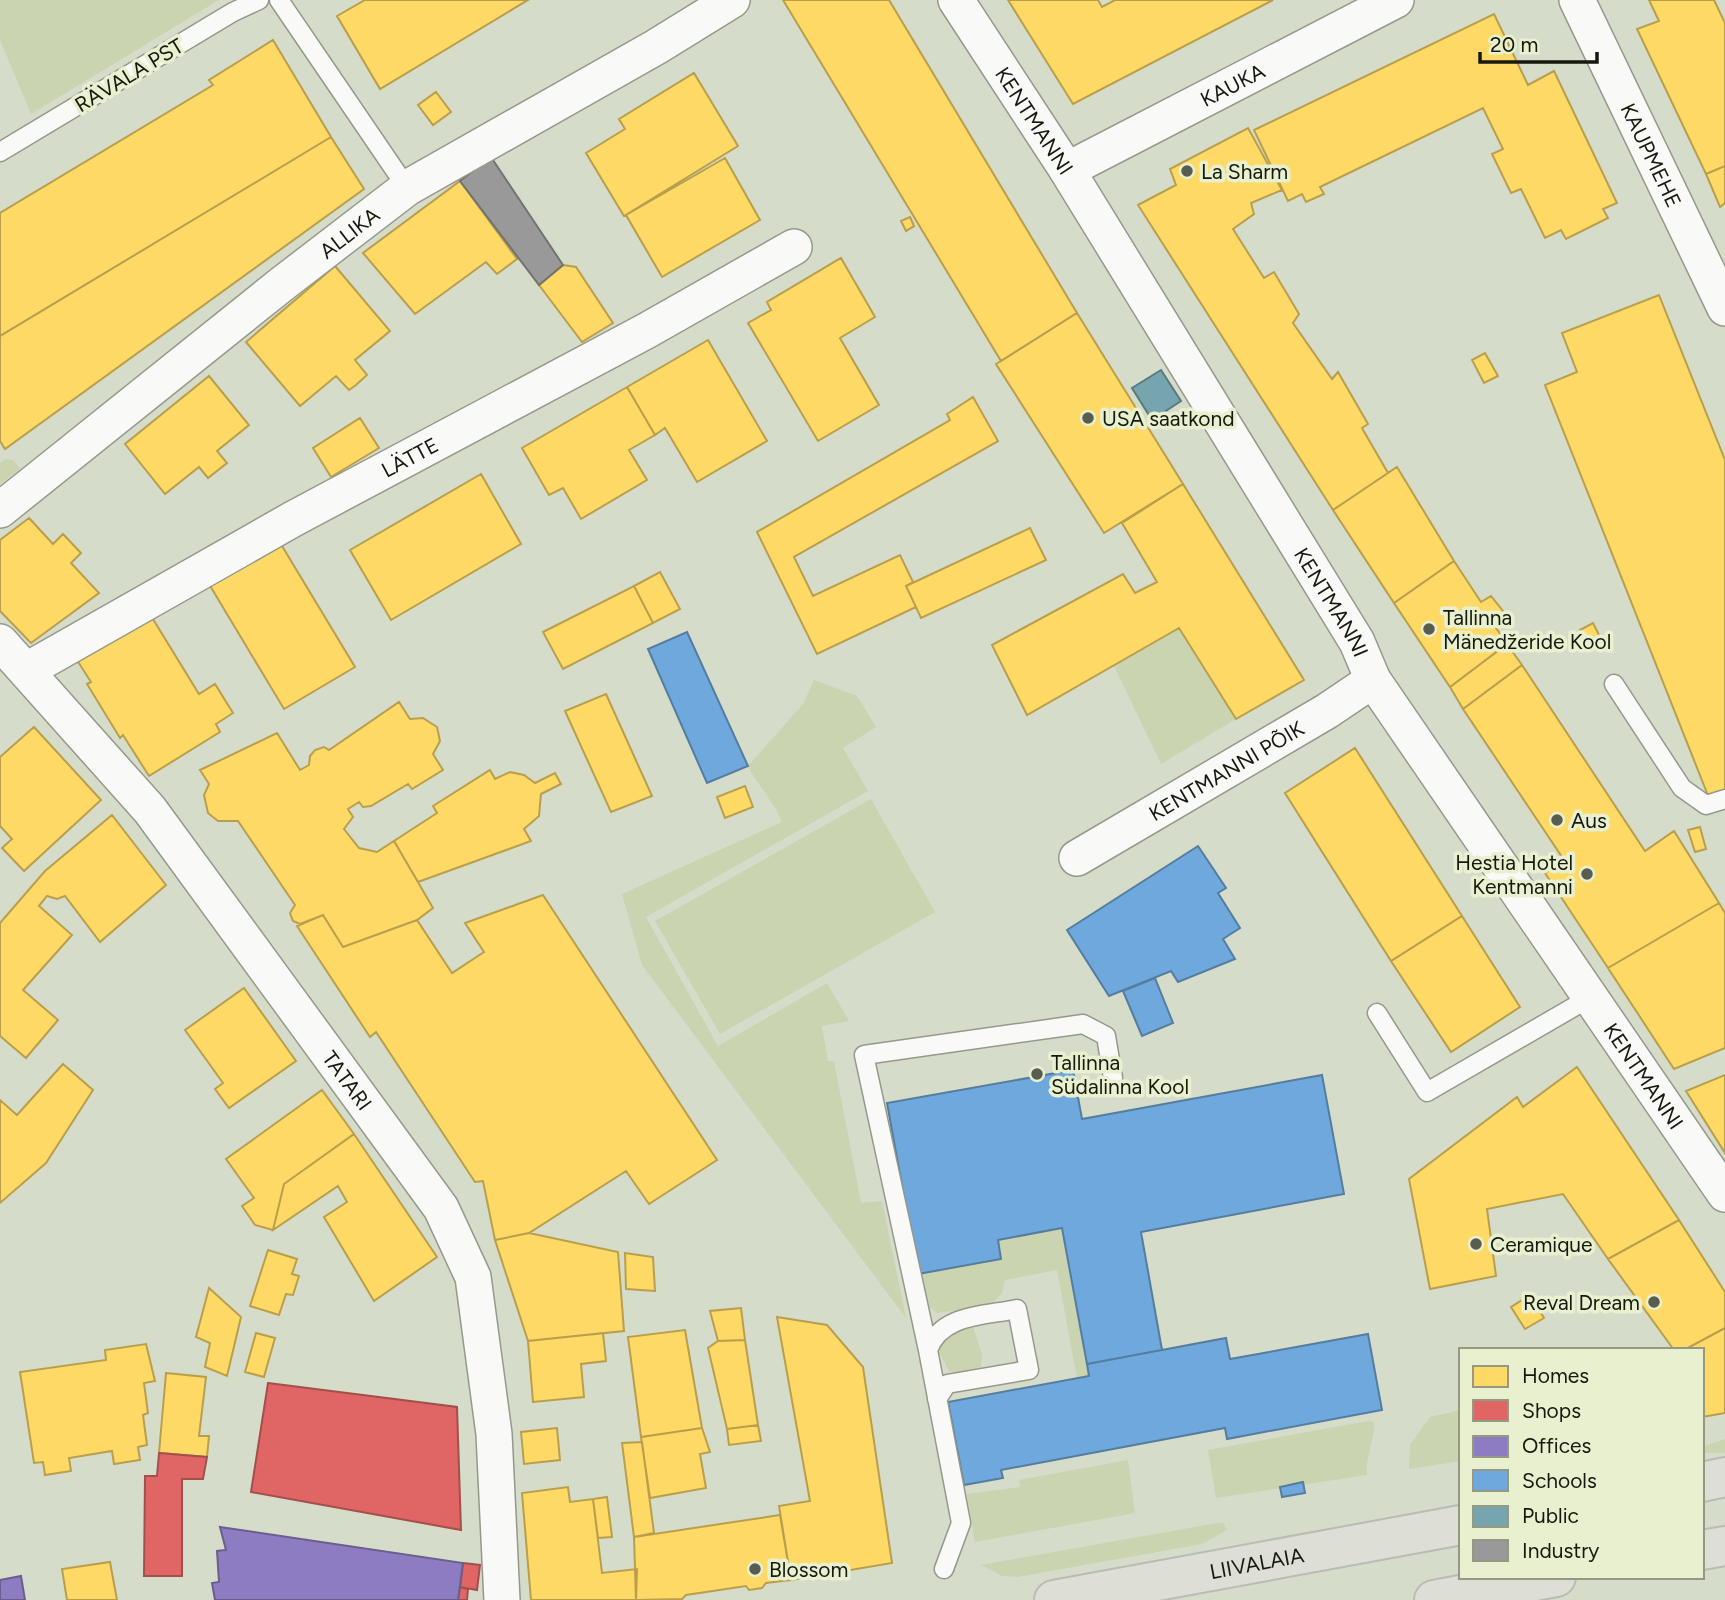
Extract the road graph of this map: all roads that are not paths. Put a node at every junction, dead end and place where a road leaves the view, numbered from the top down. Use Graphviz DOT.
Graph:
graph roads {
  1 [pos="259,0"];
  2 [pos="279,0"];
  3 [pos="732,0"];
  4 [pos="956,0"];
  5 [pos="1395,0"];
  6 [pos="1577,0"];
  7 [pos="0,152"];
  8 [pos="1067,170"];
  9 [pos="407,188"];
  10 [pos="794,247"];
  11 [pos="1725,308"];
  12 [pos="0,510"];
  13 [pos="0,642"];
  14 [pos="27,670"];
  15 [pos="1373,680"];
  16 [pos="1614,684"];
  17 [pos="1725,799"];
  18 [pos="1077,858"];
  19 [pos="1591,997"];
  20 [pos="1377,1013"];
  21 [pos="1113,1078"];
  22 [pos="1725,1194"];
  23 [pos="928,1350"];
  24 [pos="937,1399"];
  25 [pos="1725,1478"];
  26 [pos="1704,1482"];
  27 [pos="1459,1525"];
  28 [pos="1725,1546"];
  29 [pos="1704,1550"];
  30 [pos="944,1569"];
  31 [pos="1545,1579"];
  32 [pos="502,1600"];
  33 [pos="1054,1600"];
  34 [pos="1434,1600"];
  1 -- 7 [label="lane, RÄVALA PST"];
  2 -- 9 [label="lane"];
  3 -- 9 [label="street, ALLIKA"];
  4 -- 8 [label="street, KENTMANNI"];
  5 -- 8 [label="street, KAUKA"];
  6 -- 11 [label="street, KAUPMEHE"];
  8 -- 15 [label="street, KENTMANNI"];
  9 -- 12 [label="street, ALLIKA"];
  10 -- 14 [label="street, LÄTTE"];
  13 -- 14 [label="street, TATARI"];
  14 -- 32 [label="street, TATARI"];
  15 -- 18 [label="street, KENTMANNI PÕIK"];
  15 -- 19 [label="street, KENTMANNI"];
  16 -- 17 [label="lane"];
  19 -- 20 [label="lane"];
  19 -- 22 [label="street, KENTMANNI"];
  21 -- 23 [label="lane"];
  23 -- 24 [label="lane"];
  23 -- 24 [label="lane"];
  24 -- 30 [label="lane"];
  25 -- 26 [label="main road"];
  27 -- 33 [label="main road, LIIVALAIA"];
  28 -- 29 [label="main road"];
  31 -- 34 [label="main road"];
}
